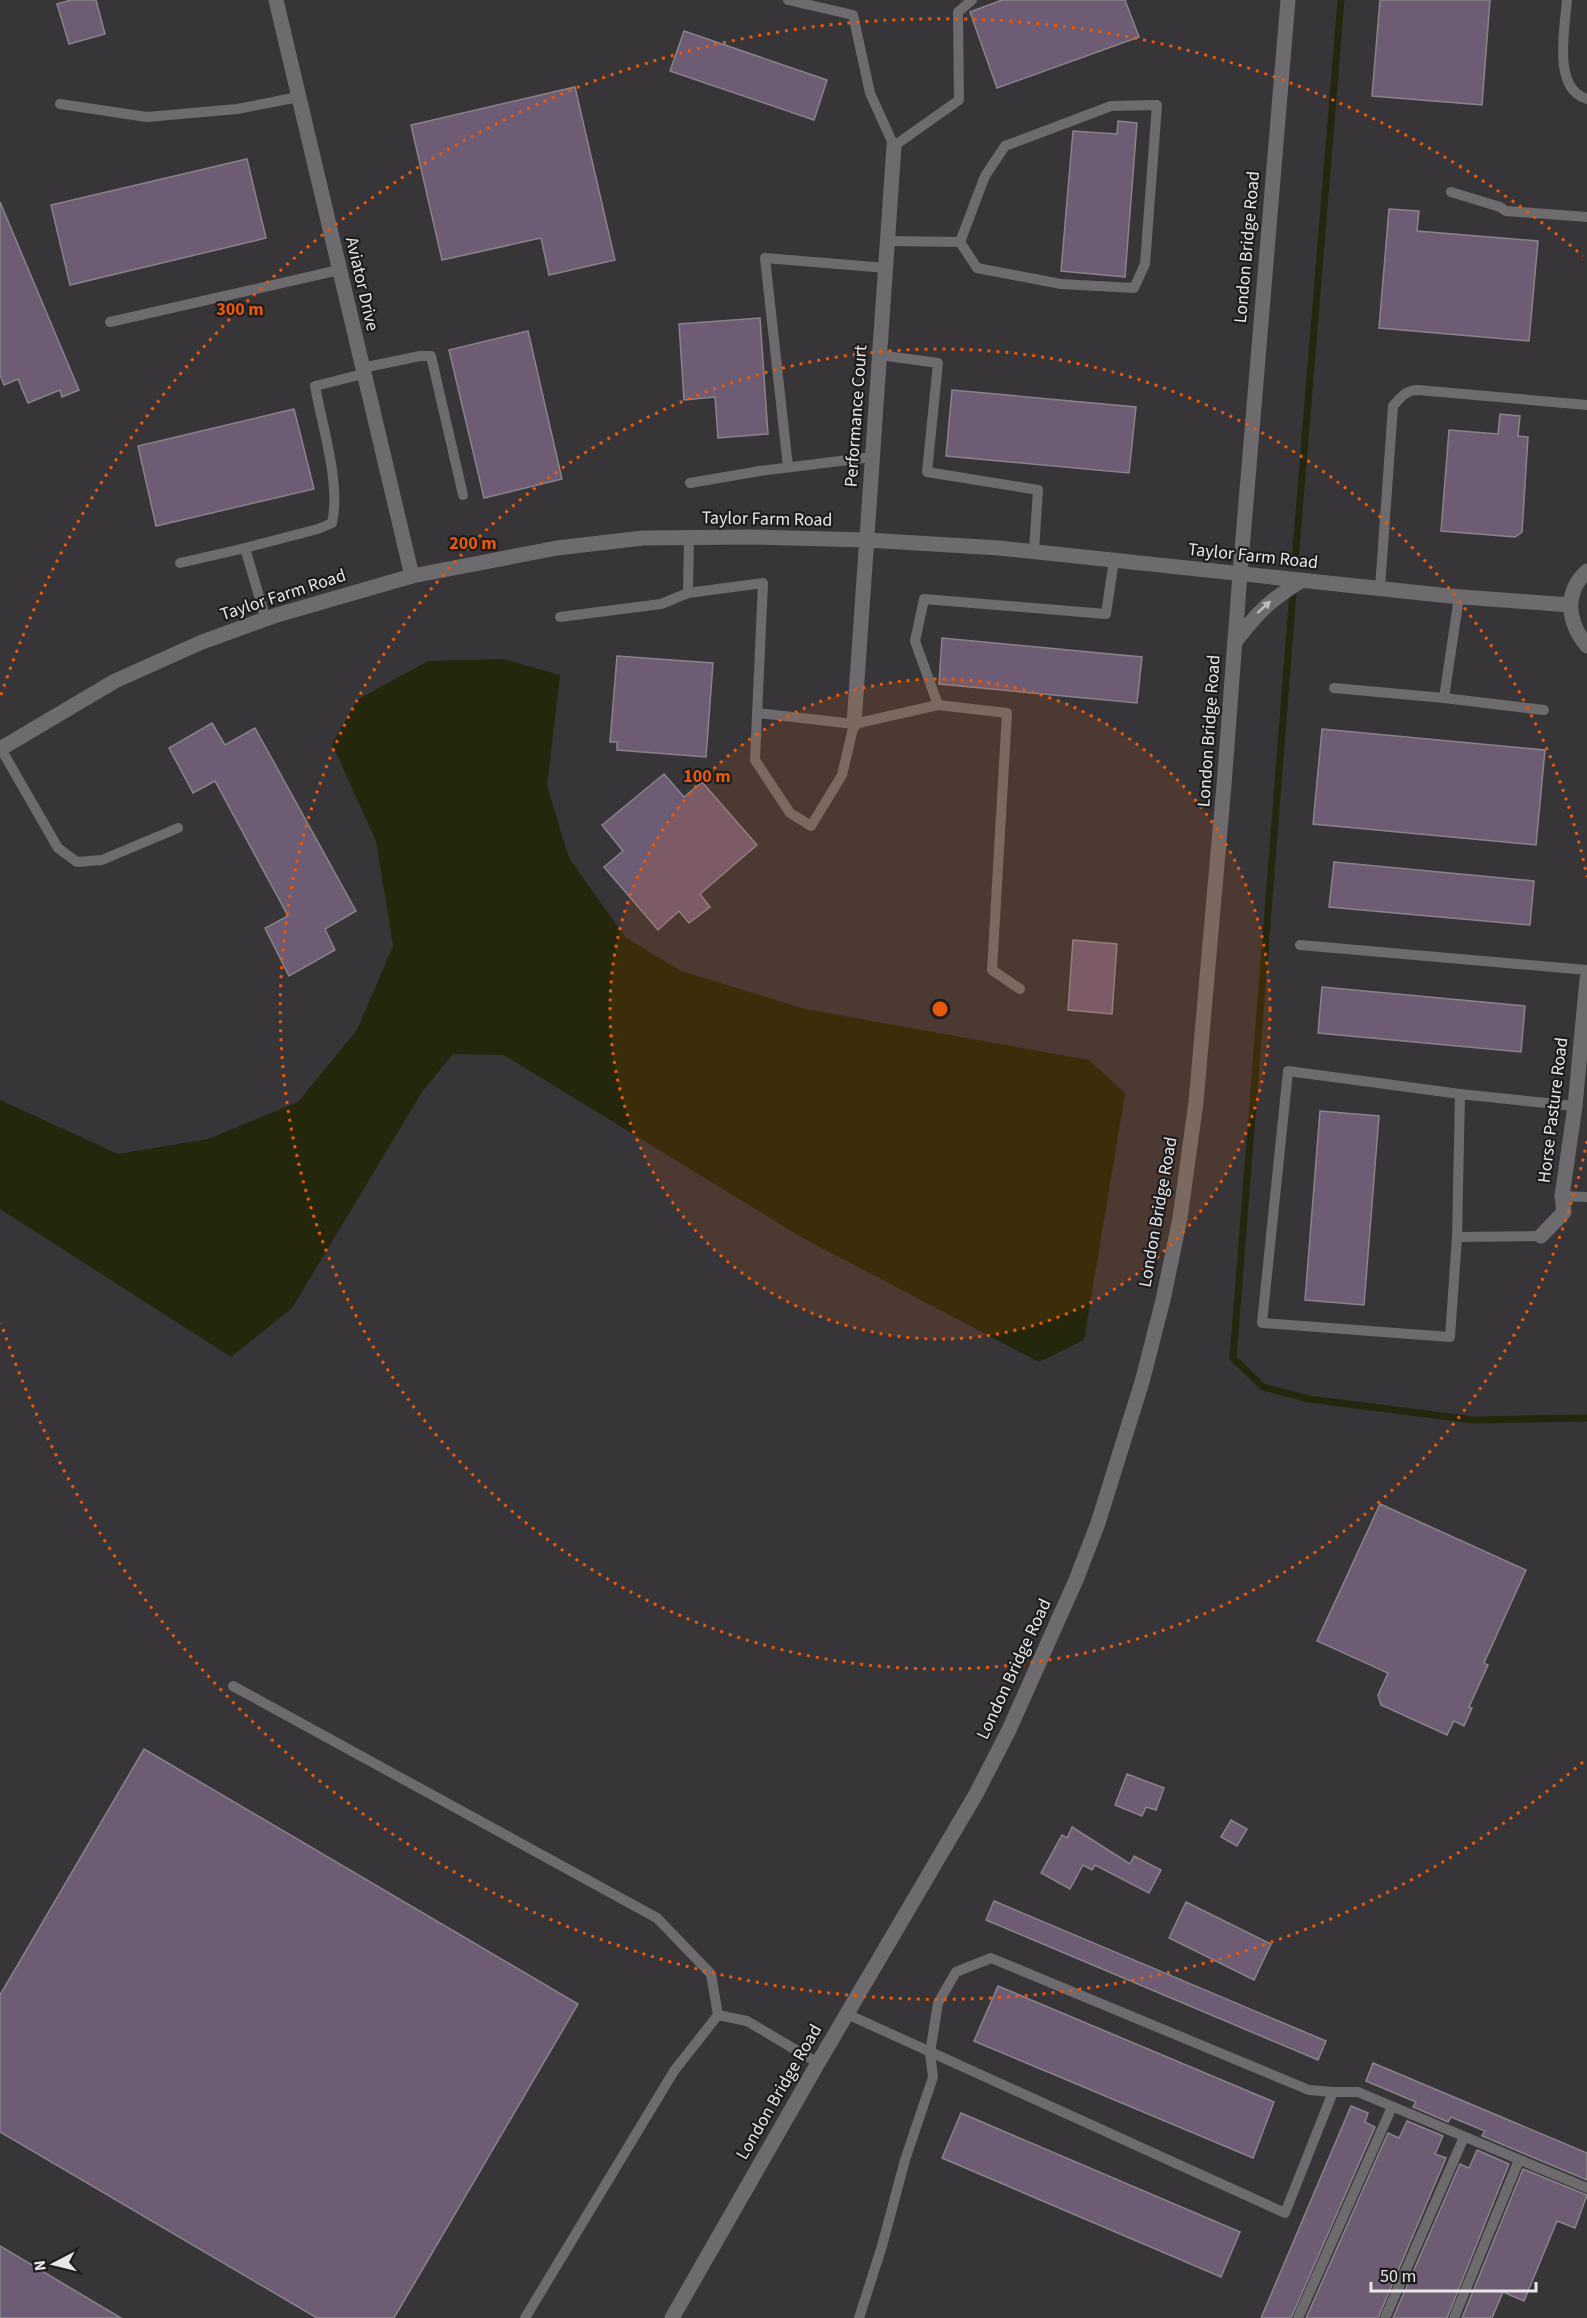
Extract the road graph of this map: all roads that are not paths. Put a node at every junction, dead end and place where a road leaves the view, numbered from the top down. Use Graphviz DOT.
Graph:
graph roads {
  1 [pos="276,0"];
  2 [pos="788,0"];
  3 [pos="972,0"];
  4 [pos="1288,0"];
  5 [pos="1567,0"];
  6 [pos="299,97"];
  7 [pos="1587,99"];
  8 [pos="60,104"];
  9 [pos="894,146"];
  10 [pos="1451,192"];
  11 [pos="1587,217"];
  12 [pos="888,241"];
  13 [pos="960,242"];
  14 [pos="886,268"];
  15 [pos="339,270"];
  16 [pos="110,322"];
  17 [pos="880,355"];
  18 [pos="363,371"];
  19 [pos="1587,405"];
  20 [pos="872,457"];
  21 [pos="788,467"];
  22 [pos="690,483"];
  23 [pos="463,495"];
  24 [pos="688,537"];
  25 [pos="867,540"];
  26 [pos="245,548"];
  27 [pos="1034,551"];
  28 [pos="1114,560"];
  29 [pos="180,563"];
  30 [pos="1587,571"];
  31 [pos="1240,574"];
  32 [pos="412,576"];
  33 [pos="1300,581"];
  34 [pos="1380,588"];
  35 [pos="688,593"];
  36 [pos="1459,597"];
  37 [pos="1570,605"];
  38 [pos="560,617"];
  39 [pos="266,620"];
  40 [pos="1235,642"];
  41 [pos="1587,646"];
  42 [pos="1334,688"];
  43 [pos="1444,698"];
  44 [pos="938,705"];
  45 [pos="1544,710"];
  46 [pos="757,713"];
  47 [pos="854,724"];
  48 [pos="0,748"];
  49 [pos="178,828"];
  50 [pos="1300,945"];
  51 [pos="1587,970"];
  52 [pos="1587,980"];
  53 [pos="1020,989"];
  54 [pos="1583,1051"];
  55 [pos="1460,1094"];
  56 [pos="1575,1106"];
  57 [pos="1562,1196"];
  58 [pos="1587,1197"];
  59 [pos="1541,1236"];
  60 [pos="1457,1237"];
  61 [pos="233,1686"];
  62 [pos="847,2014"];
  63 [pos="718,2015"];
  64 [pos="930,2053"];
  65 [pos="818,2062"];
  66 [pos="1333,2092"];
  67 [pos="1392,2107"];
  68 [pos="1464,2137"];
  69 [pos="1519,2160"];
  70 [pos="1587,2188"];
  71 [pos="525,2318"];
  72 [pos="672,2318"];
  73 [pos="859,2318"];
  74 [pos="1298,2318"];
  75 [pos="1385,2318"];
  76 [pos="1454,2318"];
  1 -- 6 [label="street, Aviator Drive"];
  2 -- 9 [label="lane"];
  3 -- 9 [label="lane"];
  4 -- 31 [label="street, London Bridge Road"];
  5 -- 7 [label="lane"];
  6 -- 8 [label="lane"];
  6 -- 15 [label="street, Aviator Drive"];
  9 -- 12 [label="street, Performance Court"];
  10 -- 11 [label="lane"];
  12 -- 13 [label="lane"];
  12 -- 14 [label="street, Performance Court"];
  13 -- 13 [label="lane"];
  14 -- 17 [label="street, Performance Court"];
  14 -- 21 [label="lane"];
  15 -- 16 [label="lane"];
  15 -- 18 [label="street, Aviator Drive"];
  17 -- 20 [label="street, Performance Court"];
  17 -- 27 [label="lane"];
  18 -- 23 [label="lane"];
  18 -- 26 [label="lane"];
  18 -- 32 [label="street, Aviator Drive"];
  19 -- 34 [label="lane"];
  20 -- 21 [label="lane"];
  20 -- 25 [label="street, Performance Court"];
  21 -- 22 [label="lane"];
  24 -- 25 [label="street, Taylor Farm Road"];
  24 -- 32 [label="street, Taylor Farm Road"];
  24 -- 35 [label="lane"];
  25 -- 27 [label="street, Taylor Farm Road"];
  25 -- 47 [label="street, Performance Court"];
  26 -- 29 [label="lane"];
  26 -- 39 [label="lane"];
  27 -- 28 [label="street, Taylor Farm Road"];
  28 -- 31 [label="street, Taylor Farm Road"];
  28 -- 44 [label="lane"];
  30 -- 37 [label="street"];
  31 -- 33 [label="street, Taylor Farm Road"];
  31 -- 40 [label="street, London Bridge Road"];
  32 -- 39 [label="street, Taylor Farm Road"];
  33 -- 34 [label="street, Taylor Farm Road"];
  40 -- 33 [label="street, one-way"];
  34 -- 36 [label="street, Taylor Farm Road"];
  35 -- 38 [label="lane"];
  35 -- 46 [label="lane"];
  36 -- 37 [label="street, Taylor Farm Road"];
  36 -- 43 [label="lane"];
  37 -- 41 [label="street"];
  39 -- 48 [label="street, Taylor Farm Road"];
  40 -- 62 [label="street, London Bridge Road"];
  42 -- 43 [label="lane"];
  43 -- 45 [label="lane"];
  44 -- 47 [label="lane"];
  44 -- 53 [label="lane"];
  46 -- 47 [label="lane"];
  46 -- 47 [label="lane"];
  48 -- 49 [label="lane"];
  50 -- 51 [label="lane"];
  52 -- 54 [label="street, Horse Pasture Road"];
  54 -- 56 [label="street, Horse Pasture Road"];
  55 -- 56 [label="lane"];
  55 -- 60 [label="lane"];
  55 -- 60 [label="lane"];
  56 -- 57 [label="street, Horse Pasture Road"];
  57 -- 58 [label="lane"];
  57 -- 59 [label="street, Horse Pasture Road"];
  59 -- 60 [label="lane"];
  61 -- 63 [label="lane"];
  62 -- 64 [label="lane"];
  62 -- 65 [label="street, London Bridge Road"];
  63 -- 65 [label="lane"];
  63 -- 71 [label="lane"];
  64 -- 66 [label="lane"];
  64 -- 66 [label="lane"];
  64 -- 73 [label="lane"];
  65 -- 72 [label="street, London Bridge Road"];
  66 -- 67 [label="lane"];
  67 -- 68 [label="lane"];
  67 -- 74 [label="lane"];
  68 -- 69 [label="lane"];
  68 -- 75 [label="lane"];
  69 -- 70 [label="lane"];
  69 -- 76 [label="lane"];
}
